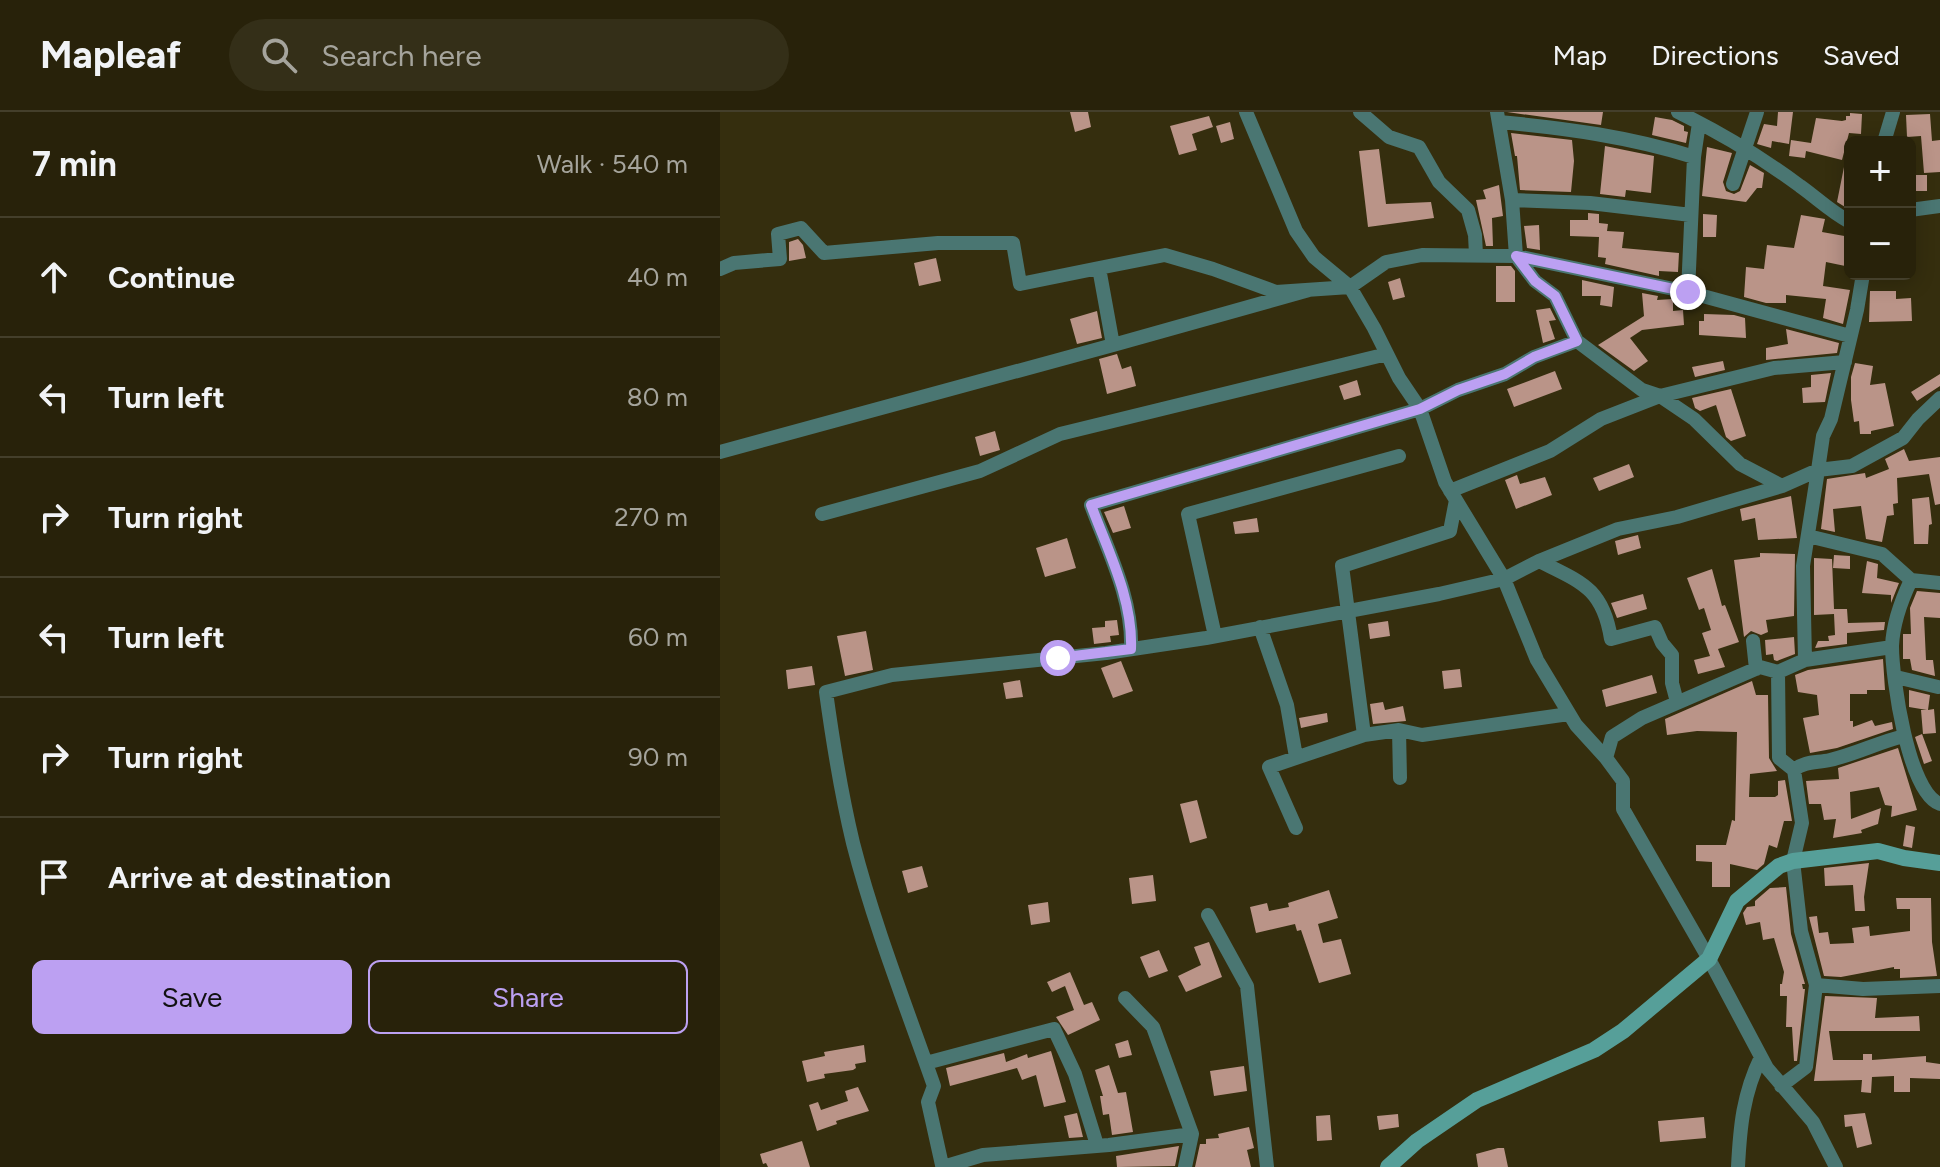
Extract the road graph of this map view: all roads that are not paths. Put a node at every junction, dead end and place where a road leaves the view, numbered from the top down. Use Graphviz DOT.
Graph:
graph roads {
  1 [pos="1246,112"];
  2 [pos="1360,112"];
  3 [pos="1678,112"];
  4 [pos="1757,112"];
  5 [pos="1893,112"];
  6 [pos="1498,117"];
  7 [pos="1699,123"];
  8 [pos="1886,136"];
  9 [pos="1744,147"];
  10 [pos="1694,157"];
  11 [pos="1733,184"];
  12 [pos="1512,200"];
  13 [pos="1940,206"];
  14 [pos="1916,209"];
  15 [pos="1691,215"];
  16 [pos="1844,219"];
  17 [pos="1476,255"];
  18 [pos="1516,256"];
  19 [pos="1099,268"];
  20 [pos="720,269"];
  21 [pos="1862,280"];
  22 [pos="1350,287"];
  23 [pos="1309,290"];
  24 [pos="1688,292"];
  25 [pos="1850,336"];
  26 [pos="1577,341"];
  27 [pos="1113,345"];
  28 [pos="1387,354"];
  29 [pos="1845,362"];
  30 [pos="1660,396"];
  31 [pos="1940,398"];
  32 [pos="1420,409"];
  33 [pos="720,452"];
  34 [pos="1399,456"];
  35 [pos="1818,470"];
  36 [pos="1782,486"];
  37 [pos="1453,495"];
  38 [pos="822,514"];
  39 [pos="1808,536"];
  40 [pos="1539,561"];
  41 [pos="1504,579"];
  42 [pos="1911,580"];
  43 [pos="1940,583"];
  44 [pos="1348,611"];
  45 [pos="1260,627"];
  46 [pos="1215,636"];
  47 [pos="1753,641"];
  48 [pos="1892,647"];
  49 [pos="1131,649"];
  50 [pos="1805,660"];
  51 [pos="1756,669"];
  52 [pos="1778,672"];
  53 [pos="1896,677"];
  54 [pos="1938,687"];
  55 [pos="1677,702"];
  56 [pos="1569,714"];
  57 [pos="1399,730"];
  58 [pos="1364,735"];
  59 [pos="1904,736"];
  60 [pos="1296,757"];
  61 [pos="1606,758"];
  62 [pos="1794,770"];
  63 [pos="1400,778"];
  64 [pos="1940,804"];
  65 [pos="1296,828"];
  66 [pos="1793,861"];
  67 [pos="1940,863"];
  68 [pos="1208,915"];
  69 [pos="1709,959"];
  70 [pos="1816,985"];
  71 [pos="1940,986"];
  72 [pos="1125,998"];
  73 [pos="1761,1057"];
  74 [pos="926,1063"];
  75 [pos="1781,1086"];
  76 [pos="1192,1134"];
  77 [pos="1097,1145"];
  78 [pos="942,1166"];
  79 [pos="1185,1167"];
  80 [pos="1267,1167"];
  81 [pos="1388,1167"];
  82 [pos="1738,1167"];
  83 [pos="1836,1167"];
  1 -- 22 [label="street"];
  2 -- 17 [label="street"];
  3 -- 7 [label="street"];
  4 -- 9 [label="street"];
  5 -- 8 [label="street"];
  6 -- 10 [label="street"];
  6 -- 12 [label="street"];
  7 -- 9 [label="street"];
  7 -- 10 [label="street"];
  9 -- 11 [label="street"];
  9 -- 16 [label="street"];
  10 -- 15 [label="street"];
  12 -- 15 [label="street"];
  12 -- 18 [label="street"];
  13 -- 14 [label="street"];
  15 -- 24 [label="street"];
  17 -- 18 [label="street"];
  17 -- 22 [label="street"];
  18 -- 24 [label="street"];
  18 -- 26 [label="street"];
  19 -- 20 [label="street"];
  19 -- 23 [label="street"];
  19 -- 27 [label="street"];
  21 -- 25 [label="street"];
  22 -- 23 [label="street"];
  22 -- 28 [label="street"];
  23 -- 27 [label="street"];
  24 -- 25 [label="street"];
  25 -- 29 [label="street"];
  26 -- 30 [label="street"];
  26 -- 32 [label="street"];
  27 -- 33 [label="street"];
  28 -- 32 [label="street"];
  28 -- 38 [label="street"];
  29 -- 30 [label="street"];
  29 -- 35 [label="street"];
  30 -- 36 [label="street"];
  30 -- 37 [label="street"];
  31 -- 35 [label="street"];
  32 -- 37 [label="street"];
  32 -- 49 [label="street"];
  34 -- 46 [label="street"];
  35 -- 36 [label="street"];
  35 -- 39 [label="street"];
  36 -- 40 [label="street"];
  37 -- 41 [label="street"];
  37 -- 44 [label="street"];
  39 -- 42 [label="street"];
  39 -- 50 [label="street"];
  40 -- 41 [label="street"];
  40 -- 55 [label="street"];
  41 -- 44 [label="street"];
  41 -- 56 [label="street"];
  42 -- 43 [label="street"];
  42 -- 48 [label="street"];
  44 -- 45 [label="street"];
  44 -- 58 [label="street"];
  45 -- 46 [label="street"];
  45 -- 60 [label="street"];
  46 -- 49 [label="street"];
  47 -- 51 [label="street"];
  48 -- 50 [label="street"];
  48 -- 53 [label="street"];
  49 -- 74 [label="street"];
  50 -- 52 [label="street"];
  51 -- 52 [label="street"];
  51 -- 55 [label="street"];
  52 -- 62 [label="street"];
  53 -- 54 [label="street"];
  53 -- 59 [label="street"];
  55 -- 61 [label="street"];
  56 -- 57 [label="street"];
  56 -- 61 [label="street"];
  57 -- 58 [label="street"];
  57 -- 63 [label="street"];
  58 -- 60 [label="street"];
  59 -- 62 [label="street"];
  59 -- 64 [label="street"];
  60 -- 65 [label="street"];
  61 -- 69 [label="street"];
  62 -- 66 [label="street"];
  66 -- 67 [label="street"];
  66 -- 69 [label="street"];
  66 -- 70 [label="street"];
  68 -- 80 [label="street"];
  69 -- 73 [label="street"];
  69 -- 81 [label="street"];
  70 -- 71 [label="street"];
  70 -- 75 [label="street"];
  72 -- 76 [label="street"];
  73 -- 75 [label="street"];
  73 -- 82 [label="street"];
  74 -- 77 [label="street"];
  74 -- 78 [label="street"];
  75 -- 83 [label="street"];
  76 -- 77 [label="street"];
  76 -- 79 [label="street"];
  77 -- 78 [label="street"];
}
